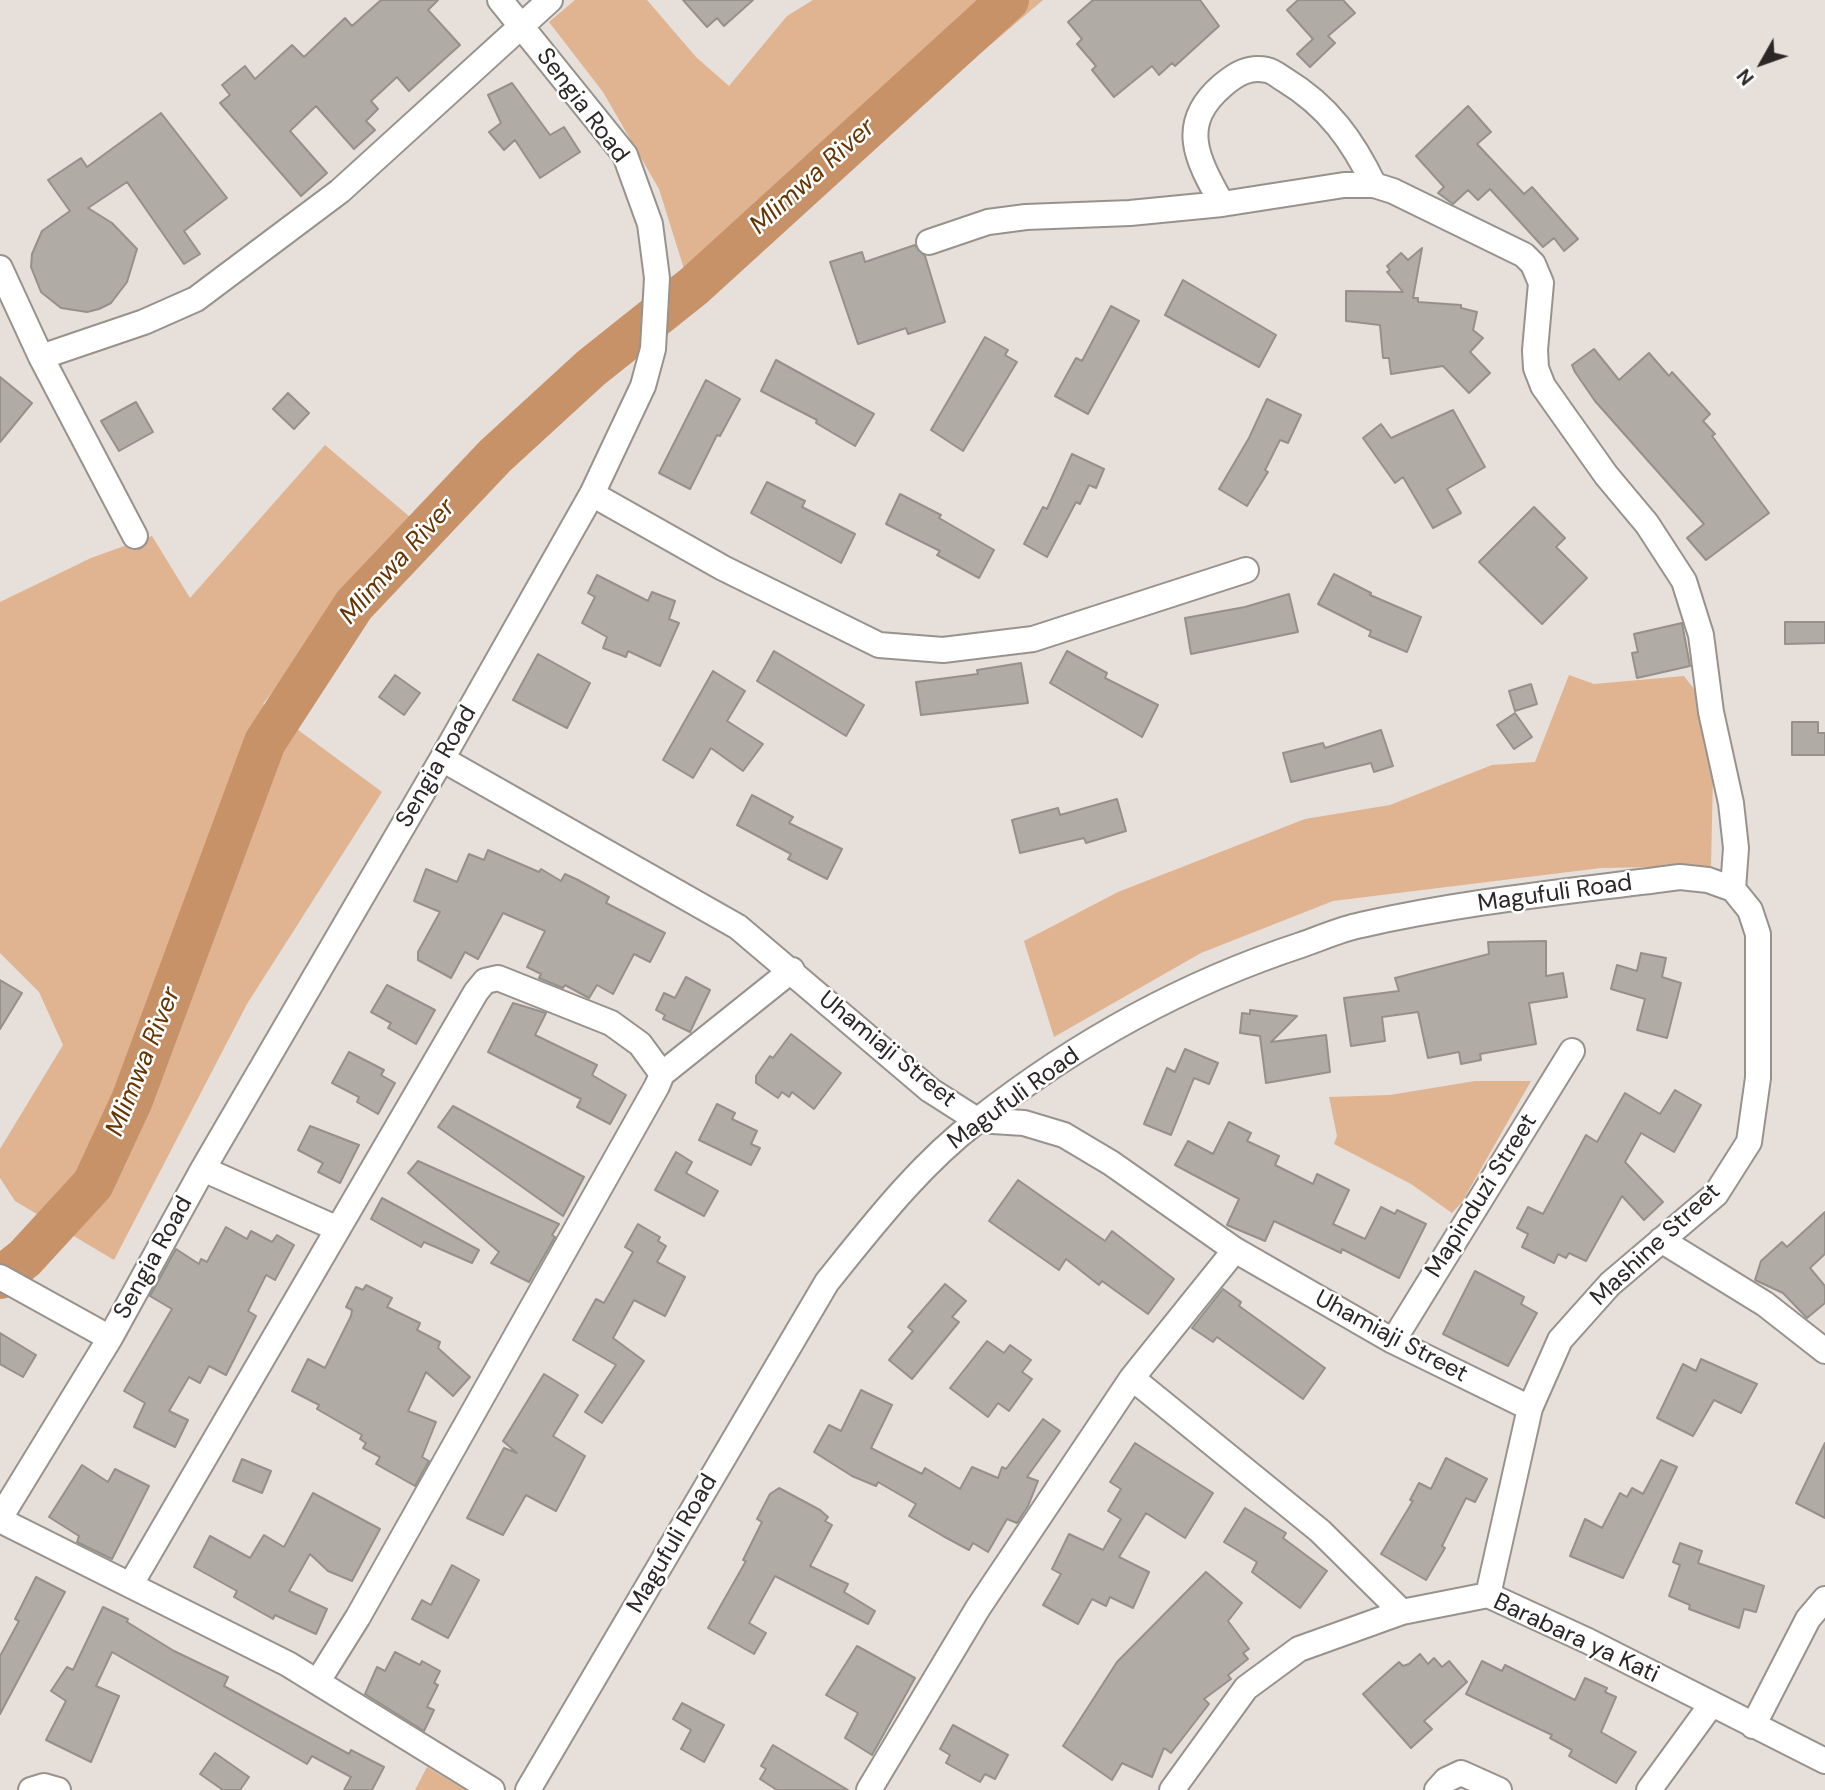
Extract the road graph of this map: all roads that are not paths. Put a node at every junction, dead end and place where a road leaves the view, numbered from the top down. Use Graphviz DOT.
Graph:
graph roads {
  1 [pos="500,0"];
  2 [pos="550,0"];
  3 [pos="521,24"];
  4 [pos="1374,186"];
  5 [pos="1222,204"];
  6 [pos="929,243"];
  7 [pos="0,268"];
  8 [pos="41,357"];
  9 [pos="592,494"];
  10 [pos="135,536"];
  11 [pos="1246,570"];
  12 [pos="442,759"];
  13 [pos="1733,888"];
  14 [pos="792,970"];
  15 [pos="1572,1051"];
  16 [pos="662,1074"];
  17 [pos="977,1120"];
  18 [pos="203,1169"];
  19 [pos="338,1229"];
  20 [pos="1661,1240"];
  21 [pos="1235,1250"];
  22 [pos="0,1277"];
  23 [pos="110,1338"];
  24 [pos="1393,1341"];
  25 [pos="1825,1351"];
  26 [pos="1132,1378"];
  27 [pos="1530,1408"];
  28 [pos="0,1519"];
  29 [pos="131,1584"];
  30 [pos="1488,1595"];
  31 [pos="1825,1599"];
  32 [pos="1402,1612"];
  33 [pos="318,1681"];
  34 [pos="1711,1705"];
  35 [pos="1753,1726"];
  36 [pos="1825,1762"];
  37 [pos="32,1790"];
  38 [pos="58,1790"];
  39 [pos="492,1790"];
  40 [pos="528,1790"];
  41 [pos="869,1790"];
  42 [pos="1172,1790"];
  43 [pos="1437,1790"];
  44 [pos="1499,1790"];
  45 [pos="1649,1790"];
  1 -- 3 [label="street, Sengia Road"];
  2 -- 3 [label="street"];
  3 -- 8 [label="street"];
  3 -- 9 [label="street, Sengia Road"];
  4 -- 5 [label="street"];
  4 -- 5 [label="street"];
  4 -- 13 [label="street"];
  5 -- 6 [label="street"];
  7 -- 8 [label="street"];
  8 -- 10 [label="street"];
  9 -- 11 [label="street"];
  9 -- 12 [label="street, Sengia Road"];
  12 -- 14 [label="street, Uhamiaji Street"];
  12 -- 18 [label="street, Sengia Road"];
  13 -- 17 [label="street, Magufuli Road"];
  13 -- 20 [label="street, Mashine Street"];
  14 -- 16 [label="street"];
  14 -- 17 [label="street, Uhamiaji Street"];
  15 -- 24 [label="street, Mapinduzi Street"];
  16 -- 19 [label="street"];
  16 -- 33 [label="street"];
  17 -- 21 [label="street, Uhamiaji Street"];
  17 -- 40 [label="street, Magufuli Road"];
  18 -- 19 [label="street"];
  18 -- 23 [label="street, Sengia Road"];
  19 -- 29 [label="street"];
  20 -- 25 [label="street"];
  20 -- 27 [label="street, Mashine Street"];
  21 -- 24 [label="street, Uhamiaji Street"];
  21 -- 26 [label="street"];
  22 -- 23 [label="street"];
  23 -- 28 [label="street, Sengia Road"];
  24 -- 27 [label="street, Uhamiaji Street"];
  26 -- 32 [label="street"];
  26 -- 41 [label="street"];
  27 -- 30 [label="street, Mashine Street"];
  28 -- 29 [label="street"];
  29 -- 33 [label="street"];
  30 -- 32 [label="street, Barabara ya Kati"];
  30 -- 34 [label="street, Barabara ya Kati"];
  31 -- 35 [label="street"];
  32 -- 42 [label="street, Barabara ya Kati"];
  33 -- 39 [label="street"];
  34 -- 35 [label="street, Barabara ya Kati"];
  34 -- 45 [label="street"];
  35 -- 36 [label="street, Barabara ya Kati"];
  37 -- 38 [label="street"];
  43 -- 44 [label="street"];
}
